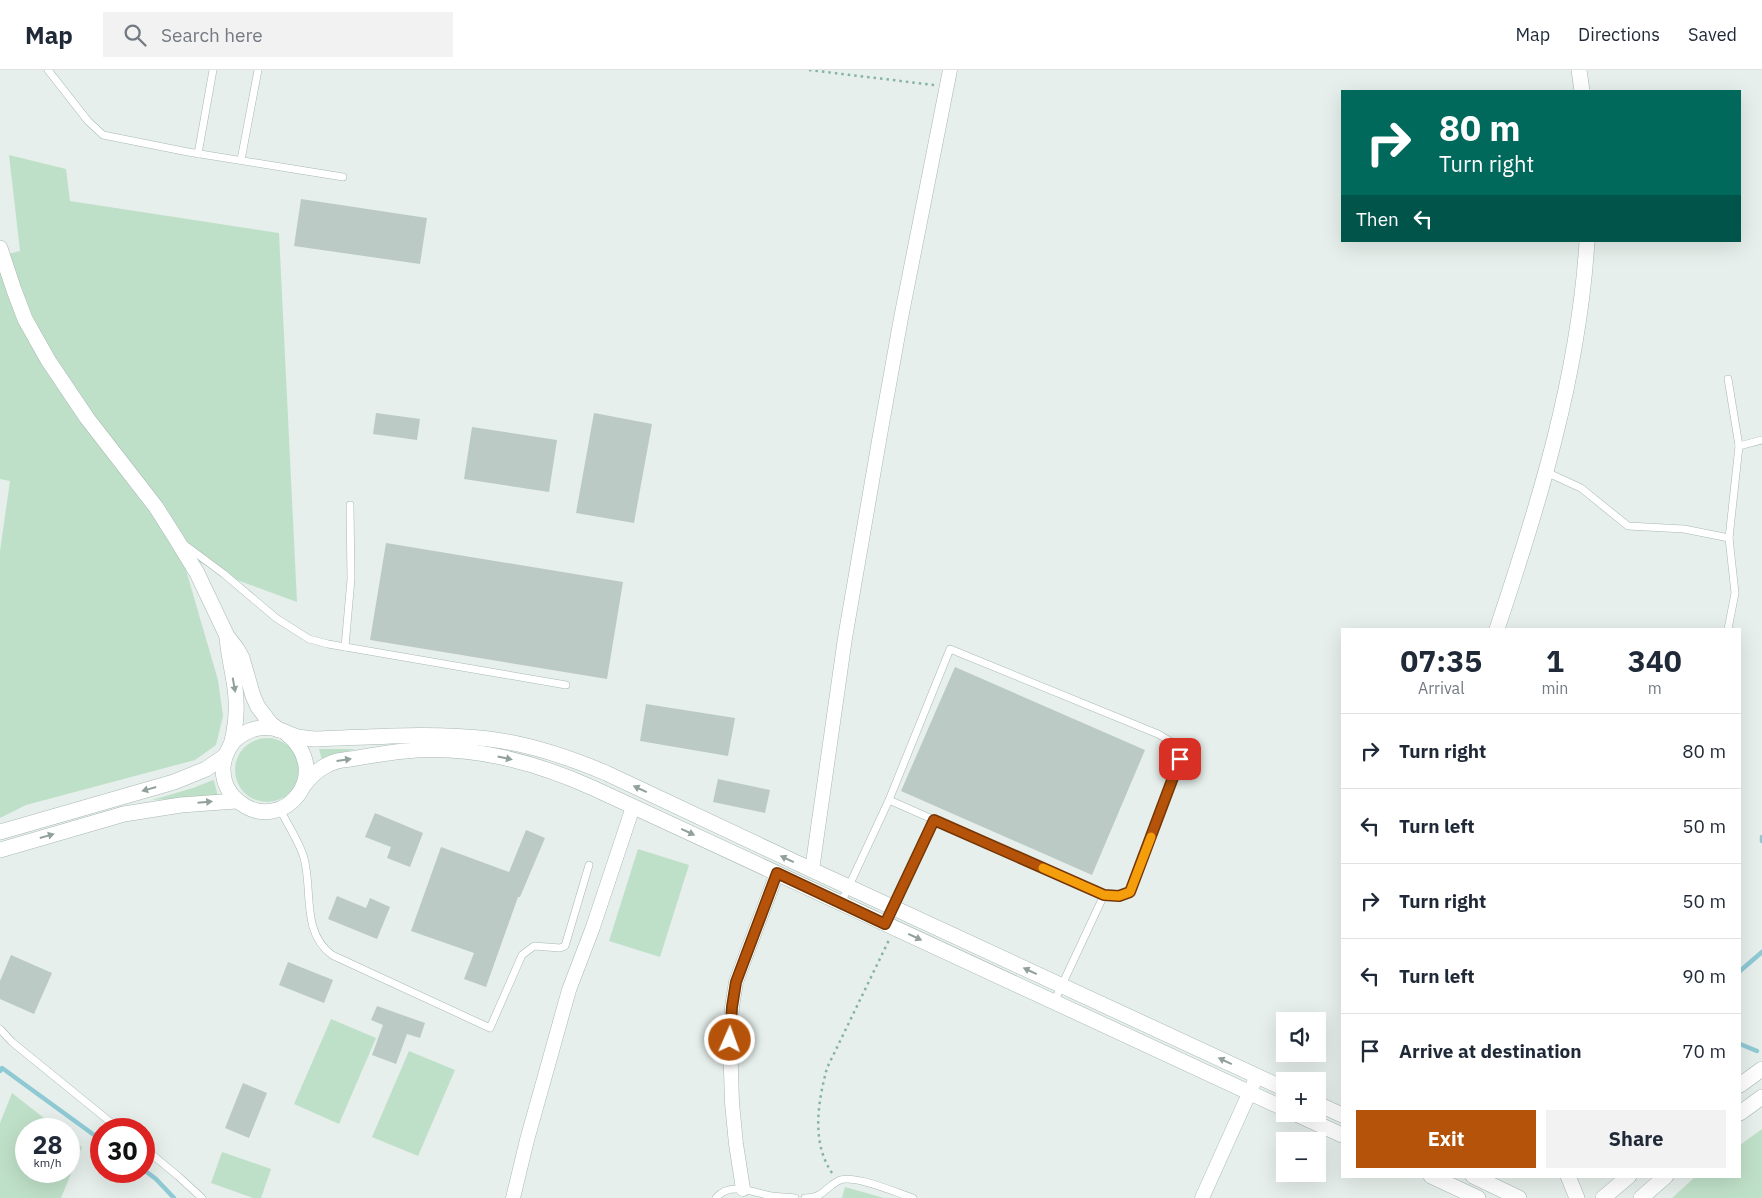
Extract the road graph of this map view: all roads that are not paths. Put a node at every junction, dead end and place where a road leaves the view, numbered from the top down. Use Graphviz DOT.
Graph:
graph roads {
  1 [pos="48,70"];
  2 [pos="212,70"];
  3 [pos="258,70"];
  4 [pos="950,70"];
  5 [pos="1579,70"];
  6 [pos="1582,90"];
  7 [pos="198,154"];
  8 [pos="241,160"];
  9 [pos="343,177"];
  10 [pos="1587,242"];
  11 [pos="0,248"];
  12 [pos="1728,379"];
  13 [pos="1762,440"];
  14 [pos="1739,446"];
  15 [pos="1546,472"];
  16 [pos="350,505"];
  17 [pos="175,537"];
  18 [pos="1729,538"];
  19 [pos="1497,628"];
  20 [pos="1728,628"];
  21 [pos="227,636"];
  22 [pos="345,647"];
  23 [pos="566,685"];
  24 [pos="283,732"];
  25 [pos="228,751"];
  26 [pos="304,784"];
  27 [pos="889,800"];
  28 [pos="236,801"];
  29 [pos="633,807"];
  30 [pos="280,809"];
  31 [pos="934,820"];
  32 [pos="0,832"];
  33 [pos="0,850"];
  34 [pos="590,865"];
  35 [pos="812,870"];
  36 [pos="777,873"];
  37 [pos="848,887"];
  38 [pos="1104,895"];
  39 [pos="842,903"];
  40 [pos="892,907"];
  41 [pos="890,926"];
  42 [pos="1061,985"];
  43 [pos="1054,1002"];
  44 [pos="0,1029"];
  45 [pos="1762,1068"];
  46 [pos="1257,1076"];
  47 [pos="1741,1084"];
  48 [pos="1276,1085"];
  49 [pos="1249,1092"];
  50 [pos="1762,1097"];
  51 [pos="1276,1105"];
  52 [pos="1326,1108"];
  53 [pos="1741,1112"];
  54 [pos="1341,1115"];
  55 [pos="105,1118"];
  56 [pos="1314,1122"];
  57 [pos="1341,1135"];
  58 [pos="155,1157"];
  59 [pos="1435,1178"];
  60 [pos="1477,1178"];
  61 [pos="1569,1178"];
  62 [pos="1627,1178"];
  63 [pos="1664,1178"];
  64 [pos="743,1189"];
  65 [pos="202,1198"];
  66 [pos="514,1198"];
  67 [pos="716,1198"];
  68 [pos="796,1198"];
  69 [pos="805,1198"];
  70 [pos="913,1198"];
  71 [pos="1202,1198"];
  72 [pos="1478,1198"];
  73 [pos="1519,1198"];
  74 [pos="1577,1198"];
  75 [pos="1603,1198"];
  76 [pos="1641,1198"];
  1 -- 7 [label="lane"];
  2 -- 7 [label="lane"];
  3 -- 8 [label="lane"];
  4 -- 35 [label="street"];
  5 -- 6 [label="street"];
  7 -- 8 [label="lane"];
  8 -- 9 [label="lane"];
  10 -- 15 [label="street"];
  11 -- 17 [label="street"];
  12 -- 14 [label="lane"];
  13 -- 14 [label="lane"];
  14 -- 18 [label="lane"];
  15 -- 18 [label="lane"];
  15 -- 19 [label="street"];
  16 -- 22 [label="lane"];
  17 -- 21 [label="street"];
  17 -- 22 [label="lane"];
  18 -- 20 [label="lane"];
  21 -- 24 [label="street"];
  21 -- 25 [label="street, one-way"];
  22 -- 23 [label="lane"];
  24 -- 25 [label="street"];
  24 -- 26 [label="street"];
  35 -- 24 [label="street, one-way"];
  25 -- 28 [label="street"];
  25 -- 32 [label="street, one-way"];
  26 -- 29 [label="street, one-way"];
  26 -- 30 [label="street"];
  27 -- 31 [label="lane"];
  27 -- 37 [label="lane"];
  27 -- 38 [label="lane"];
  28 -- 30 [label="street"];
  33 -- 28 [label="street, one-way"];
  29 -- 36 [label="street, one-way"];
  29 -- 66 [label="street"];
  30 -- 34 [label="lane"];
  31 -- 38 [label="lane"];
  31 -- 40 [label="lane"];
  35 -- 37 [label="street"];
  36 -- 39 [label="street"];
  36 -- 64 [label="street"];
  37 -- 39 [label="lane"];
  37 -- 40 [label="street"];
  38 -- 42 [label="lane"];
  39 -- 41 [label="street"];
  40 -- 41 [label="lane"];
  42 -- 40 [label="street, one-way"];
  41 -- 43 [label="street, one-way"];
  42 -- 43 [label="lane"];
  46 -- 42 [label="street, one-way"];
  43 -- 49 [label="street"];
  44 -- 55 [label="lane"];
  45 -- 47 [label="street"];
  46 -- 48 [label="street"];
  46 -- 49 [label="street"];
  49 -- 51 [label="street"];
  49 -- 71 [label="street"];
  50 -- 53 [label="street"];
  52 -- 54 [label="street"];
  56 -- 57 [label="street"];
  58 -- 65 [label="lane"];
  59 -- 72 [label="street"];
  60 -- 73 [label="street"];
  61 -- 74 [label="street"];
  62 -- 75 [label="street"];
  63 -- 76 [label="street"];
  64 -- 67 [label="lane"];
  64 -- 68 [label="lane"];
  69 -- 70 [label="lane"];
}
